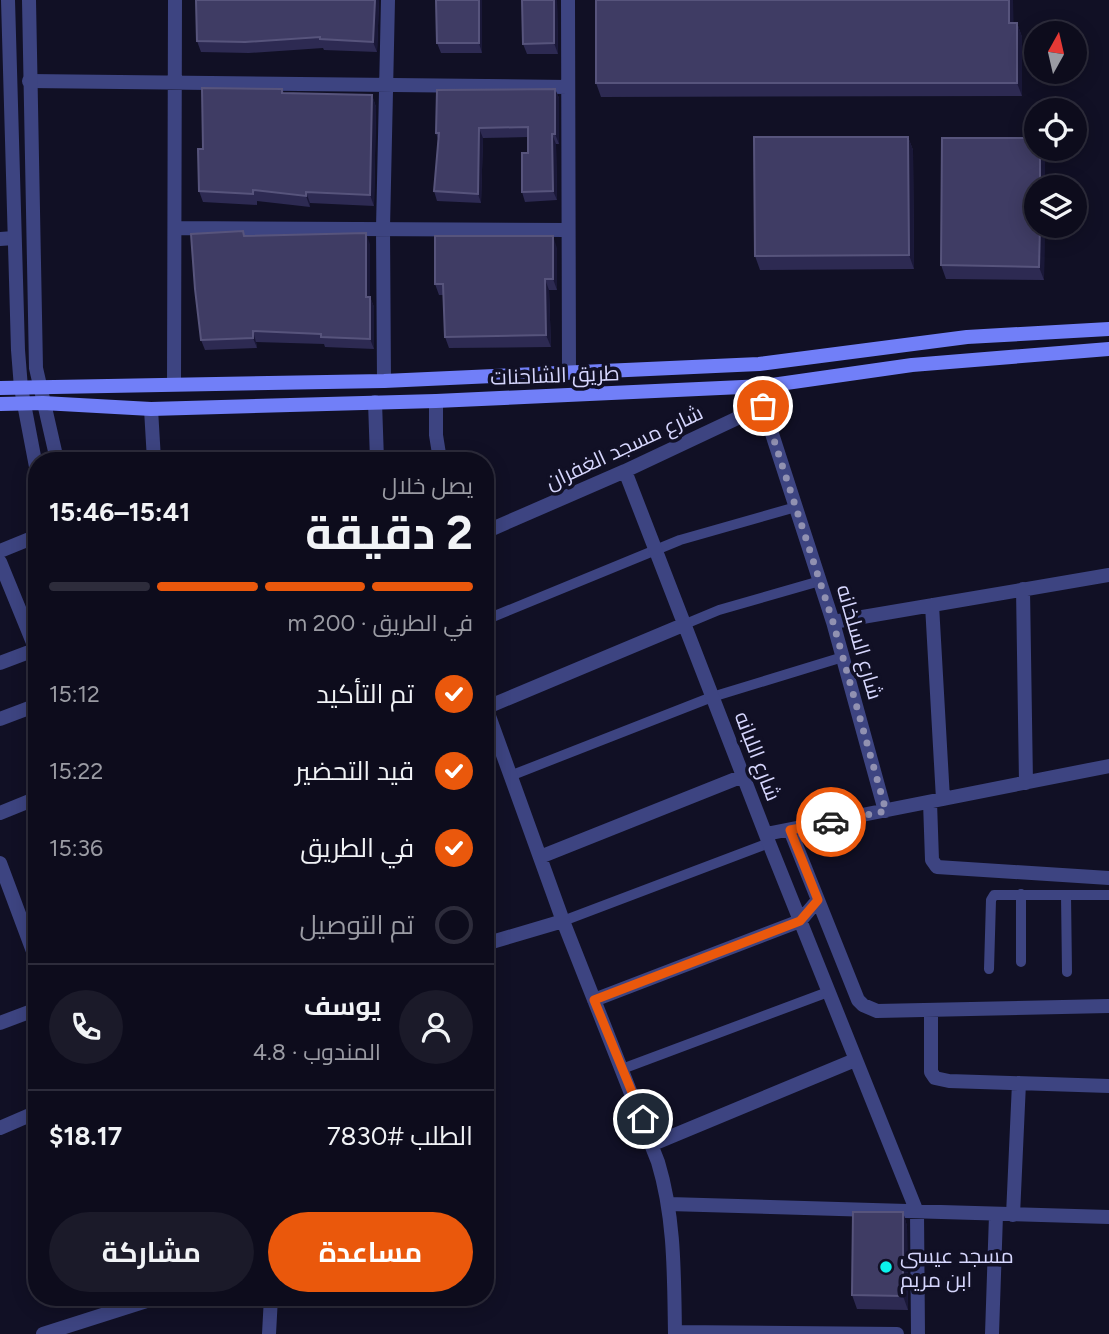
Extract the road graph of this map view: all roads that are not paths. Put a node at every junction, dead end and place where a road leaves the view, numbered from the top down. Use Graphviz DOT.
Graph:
graph roads {
  1 [pos="8,0"];
  2 [pos="29,0"];
  3 [pos="175,0"];
  4 [pos="388,0"];
  5 [pos="568,0"];
  6 [pos="29,80"];
  7 [pos="174,82"];
  8 [pos="386,85"];
  9 [pos="5,86"];
  10 [pos="568,87"];
  11 [pos="175,228"];
  12 [pos="383,228"];
  13 [pos="567,230"];
  14 [pos="7,239"];
  15 [pos="1109,329"];
  16 [pos="1109,349"];
  17 [pos="569,373"];
  18 [pos="384,381"];
  19 [pos="174,383"];
  20 [pos="765,386"];
  21 [pos="0,388"];
  22 [pos="21,388"];
  23 [pos="42,396"];
  24 [pos="436,401"];
  25 [pos="375,402"];
  26 [pos="24,403"];
  27 [pos="0,404"];
  28 [pos="763,406"];
  29 [pos="151,410"];
  30 [pos="33,452"];
  31 [pos="55,452"];
  32 [pos="154,452"];
  33 [pos="377,452"];
  34 [pos="439,452"];
  35 [pos="625,471"];
  36 [pos="796,507"];
  37 [pos="494,529"];
  38 [pos="28,540"];
  39 [pos="0,551"];
  40 [pos="654,551"];
  41 [pos="0,562"];
  42 [pos="1109,575"];
  43 [pos="820,581"];
  44 [pos="1023,589"];
  45 [pos="15,598"];
  46 [pos="0,604"];
  47 [pos="932,605"];
  48 [pos="494,616"];
  49 [pos="833,622"];
  50 [pos="683,625"];
  51 [pos="28,630"];
  52 [pos="28,652"];
  53 [pos="843,657"];
  54 [pos="0,663"];
  55 [pos="712,696"];
  56 [pos="494,703"];
  57 [pos="28,708"];
  58 [pos="0,719"];
  59 [pos="494,732"];
  60 [pos="1109,766"];
  61 [pos="510,776"];
  62 [pos="743,776"];
  63 [pos="1026,783"];
  64 [pos="937,801"];
  65 [pos="28,802"];
  66 [pos="886,811"];
  67 [pos="0,813"];
  68 [pos="790,830"];
  69 [pos="767,839"];
  70 [pos="540,858"];
  71 [pos="0,863"];
  72 [pos="1109,878"];
  73 [pos="1021,894"];
  74 [pos="1066,895"];
  75 [pos="1109,895"];
  76 [pos="818,900"];
  77 [pos="562,921"];
  78 [pos="800,921"];
  79 [pos="28,938"];
  80 [pos="494,941"];
  81 [pos="1021,962"];
  82 [pos="989,969"];
  83 [pos="1067,972"];
  84 [pos="828,992"];
  85 [pos="594,1000"];
  86 [pos="1109,1006"];
  87 [pos="931,1010"];
  88 [pos="28,1012"];
  89 [pos="0,1023"];
  90 [pos="855,1060"];
  91 [pos="622,1069"];
  92 [pos="1019,1083"];
  93 [pos="1109,1086"];
  94 [pos="28,1116"];
  95 [pos="0,1128"];
  96 [pos="653,1144"];
  97 [pos="669,1204"];
  98 [pos="917,1212"];
  99 [pos="996,1215"];
  100 [pos="1013,1215"];
  101 [pos="1109,1217"];
  102 [pos="131,1306"];
  103 [pos="271,1306"];
  104 [pos="674,1333"];
  105 [pos="755,1333"];
  106 [pos="43,1334"];
  107 [pos="269,1334"];
  108 [pos="838,1334"];
  109 [pos="897,1334"];
  110 [pos="918,1334"];
  111 [pos="992,1334"];
  1 -- 9 [label="street"];
  2 -- 6 [label="street"];
  3 -- 7 [label="street"];
  4 -- 8 [label="street"];
  5 -- 10 [label="street"];
  6 -- 7 [label="street"];
  6 -- 23 [label="street"];
  7 -- 8 [label="street"];
  7 -- 11 [label="street"];
  8 -- 10 [label="street"];
  8 -- 12 [label="street"];
  9 -- 14 [label="street"];
  10 -- 13 [label="street"];
  11 -- 12 [label="street"];
  11 -- 19 [label="street"];
  12 -- 13 [label="street"];
  12 -- 18 [label="street"];
  13 -- 17 [label="street"];
  14 -- 22 [label="street"];
  15 -- 17 [label="main road, طريق الشاحنات"];
  16 -- 20 [label="main road, طريق الشاحنات"];
  17 -- 18 [label="main road, طريق الشاحنات"];
  18 -- 19 [label="main road, طريق الشاحنات"];
  19 -- 23 [label="main road, طريق الشاحنات"];
  20 -- 24 [label="main road, طريق الشاحنات"];
  20 -- 28 [label="street"];
  21 -- 22 [label="main road, طريق الشاحنات"];
  22 -- 23 [label="main road, طريق الشاحنات"];
  22 -- 26 [label="street"];
  23 -- 26 [label="main road, طريق الشاحنات"];
  23 -- 29 [label="main road, طريق الشاحنات"];
  23 -- 31 [label="street"];
  24 -- 25 [label="main road, طريق الشاحنات"];
  24 -- 34 [label="street"];
  25 -- 29 [label="main road, طريق الشاحنات"];
  25 -- 33 [label="street"];
  26 -- 27 [label="main road, طريق الشاحنات"];
  26 -- 30 [label="street"];
  28 -- 35 [label="street, شارع مسجد الغفران"];
  28 -- 36 [label="street, شارع السلخانه"];
  29 -- 32 [label="street"];
  35 -- 37 [label="street, شارع مسجد الغفران"];
  35 -- 40 [label="street, شارع اللبانه"];
  36 -- 40 [label="lane"];
  36 -- 43 [label="street, شارع السلخانه"];
  38 -- 39 [label="street"];
  40 -- 48 [label="lane"];
  40 -- 50 [label="street, شارع اللبانه"];
  41 -- 45 [label="street"];
  42 -- 44 [label="street"];
  43 -- 49 [label="street, شارع السلخانه"];
  43 -- 50 [label="lane"];
  44 -- 47 [label="street"];
  44 -- 63 [label="street"];
  45 -- 46 [label="street"];
  45 -- 51 [label="street"];
  47 -- 49 [label="street"];
  47 -- 64 [label="street"];
  49 -- 53 [label="street, شارع السلخانه"];
  50 -- 55 [label="street, شارع اللبانه"];
  50 -- 56 [label="street"];
  52 -- 54 [label="street"];
  53 -- 55 [label="lane"];
  53 -- 66 [label="street, شارع السلخانه"];
  55 -- 61 [label="lane"];
  55 -- 62 [label="street, شارع اللبانه"];
  57 -- 58 [label="street"];
  59 -- 61 [label="street"];
  60 -- 63 [label="street"];
  61 -- 70 [label="street"];
  62 -- 69 [label="street, شارع اللبانه"];
  62 -- 70 [label="street"];
  63 -- 64 [label="street"];
  64 -- 66 [label="street"];
  64 -- 72 [label="street"];
  65 -- 67 [label="street"];
  66 -- 68 [label="street"];
  68 -- 69 [label="street"];
  68 -- 76 [label="street"];
  69 -- 77 [label="lane"];
  69 -- 78 [label="street, شارع اللبانه"];
  70 -- 77 [label="street"];
  71 -- 79 [label="street"];
  73 -- 74 [label="lane"];
  73 -- 81 [label="lane"];
  73 -- 82 [label="lane"];
  74 -- 75 [label="lane"];
  74 -- 83 [label="lane"];
  76 -- 78 [label="street"];
  76 -- 87 [label="street"];
  77 -- 80 [label="street"];
  77 -- 85 [label="street"];
  78 -- 84 [label="street, شارع اللبانه"];
  78 -- 85 [label="street"];
  84 -- 90 [label="street, شارع اللبانه"];
  84 -- 91 [label="lane"];
  85 -- 91 [label="street"];
  86 -- 87 [label="street"];
  87 -- 92 [label="street"];
  88 -- 89 [label="street"];
  90 -- 96 [label="street"];
  90 -- 98 [label="street, شارع اللبانه"];
  91 -- 96 [label="street"];
  92 -- 93 [label="street"];
  92 -- 100 [label="street"];
  94 -- 95 [label="street"];
  96 -- 97 [label="street"];
  97 -- 98 [label="street"];
  97 -- 104 [label="street"];
  98 -- 99 [label="street"];
  98 -- 110 [label="street"];
  99 -- 100 [label="street"];
  99 -- 111 [label="street"];
  100 -- 101 [label="street"];
  102 -- 106 [label="street"];
  103 -- 107 [label="street"];
  104 -- 105 [label="street"];
  105 -- 108 [label="street"];
  108 -- 109 [label="street"];
}
